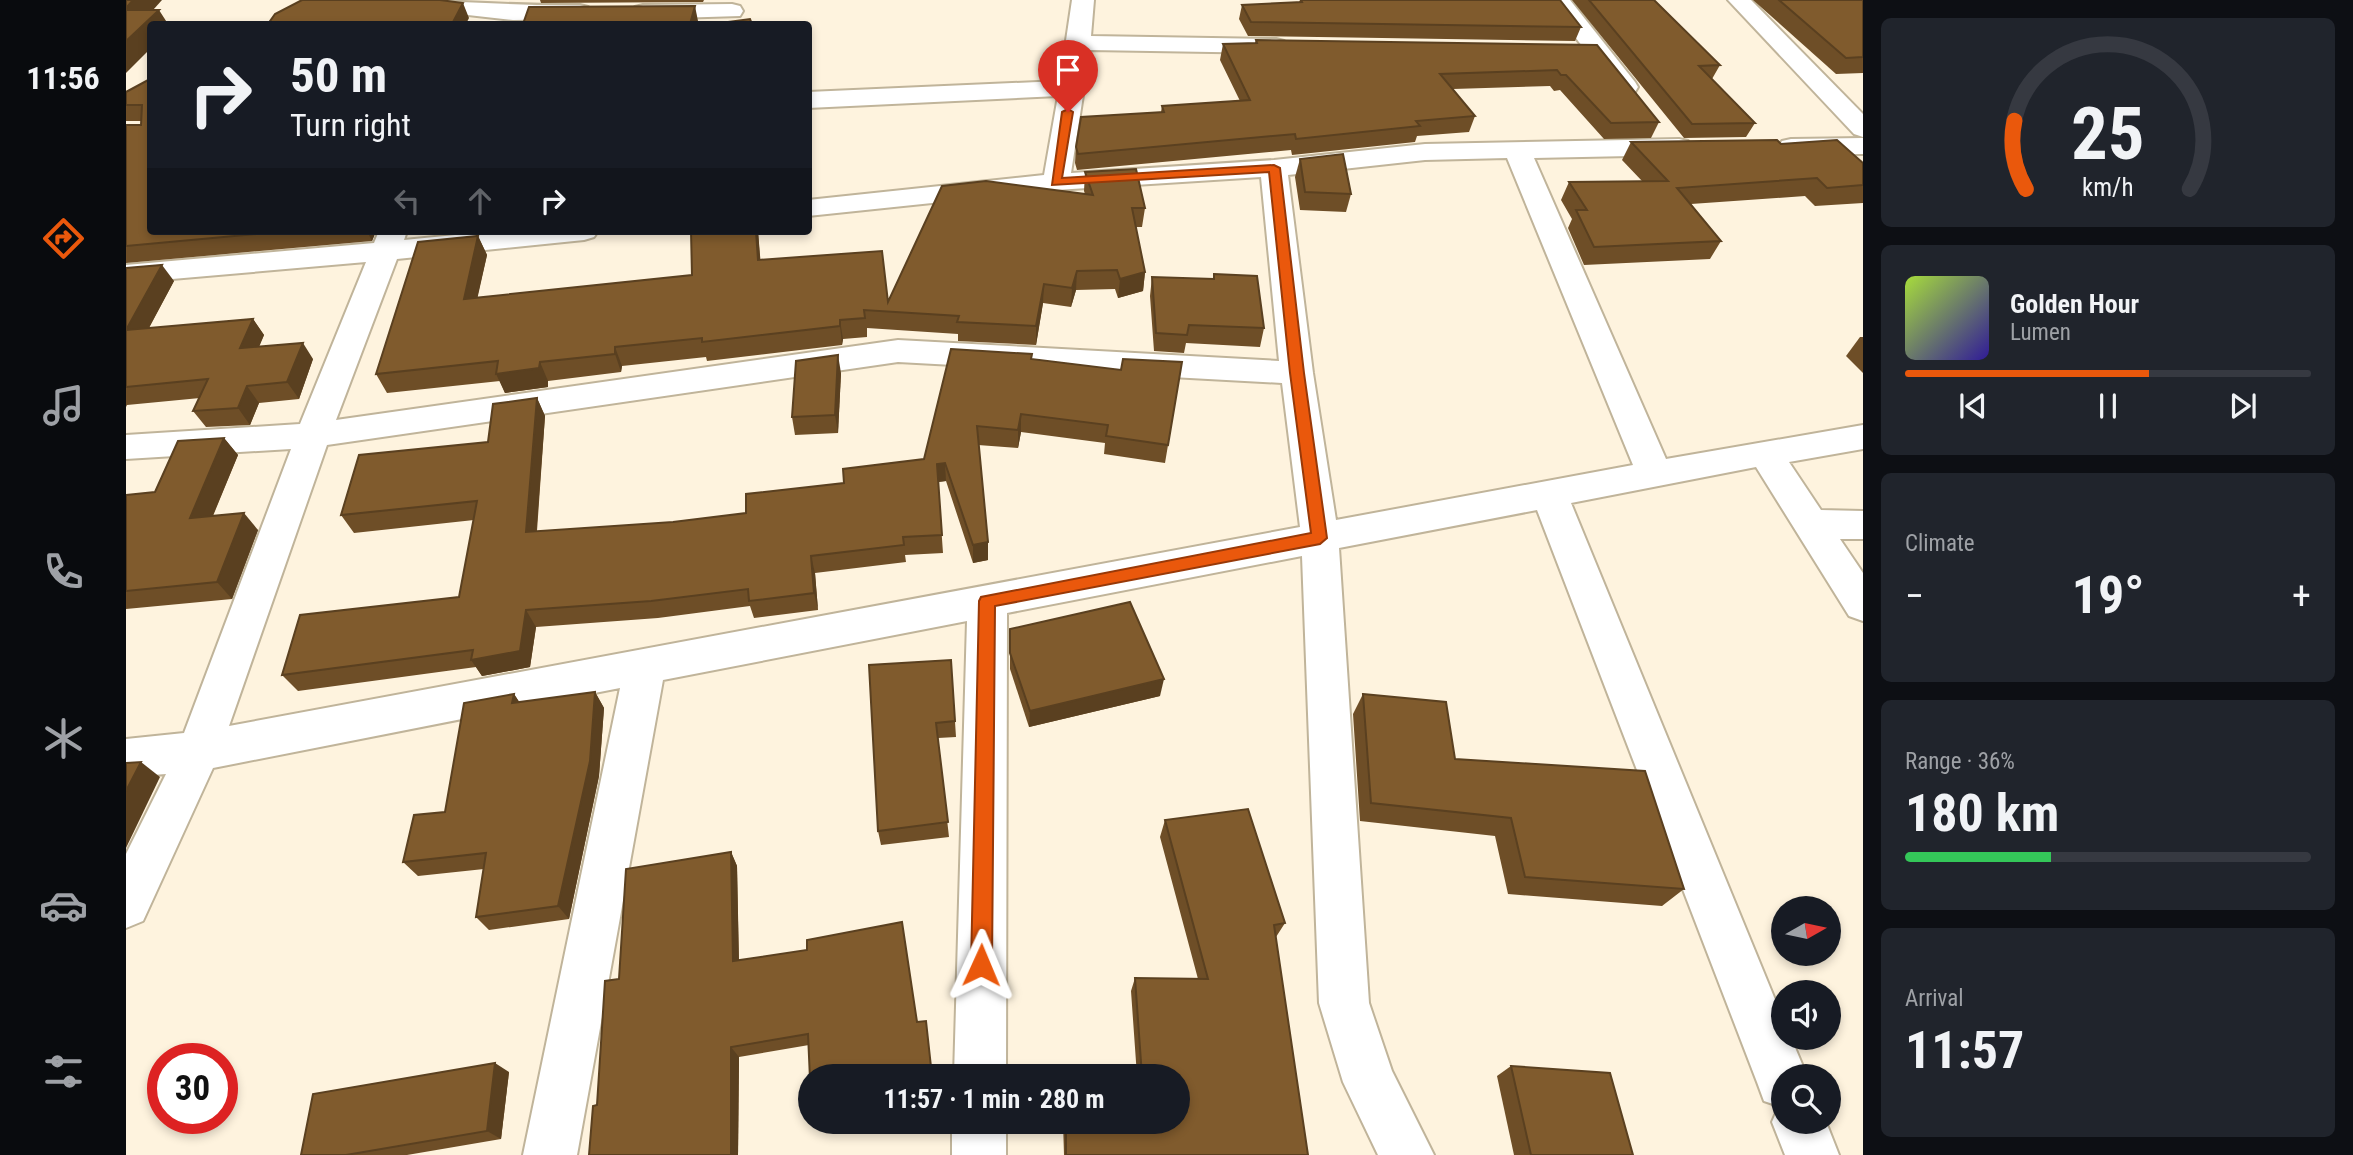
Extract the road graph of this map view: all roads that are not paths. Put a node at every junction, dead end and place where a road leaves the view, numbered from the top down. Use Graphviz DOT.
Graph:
graph roads {
  1 [pos="397,0"];
  2 [pos="1083,0"];
  3 [pos="1558,0"];
  4 [pos="1739,0"];
  5 [pos="732,11"];
  6 [pos="514,12"];
  7 [pos="595,12"];
  8 [pos="623,12"];
  9 [pos="1079,43"];
  10 [pos="1303,46"];
  11 [pos="1569,51"];
  12 [pos="1597,51"];
  13 [pos="1071,88"];
  14 [pos="812,100"];
  15 [pos="1640,104"];
  16 [pos="1657,126"];
  17 [pos="1863,128"];
  18 [pos="1863,146"];
  19 [pos="1674,147"];
  20 [pos="1701,147"];
  21 [pos="1769,147"];
  22 [pos="1518,152"];
  23 [pos="1274,168"];
  24 [pos="1056,182"];
  25 [pos="812,208"];
  26 [pos="506,235"];
  27 [pos="389,241"];
  28 [pos="126,274"];
  29 [pos="1297,373"];
  30 [pos="313,435"];
  31 [pos="1863,437"];
  32 [pos="126,447"];
  33 [pos="1765,453"];
  34 [pos="1655,474"];
  35 [pos="1549,494"];
  36 [pos="1811,524"];
  37 [pos="1863,526"];
  38 [pos="1320,538"];
  39 [pos="987,601"];
  40 [pos="1863,605"];
  41 [pos="645,667"];
  42 [pos="199,751"];
  43 [pos="126,758"];
  44 [pos="126,905"];
  45 [pos="980,1064"];
  46 [pos="1776,1064"];
  47 [pos="979,1134"];
  48 [pos="1804,1134"];
  49 [pos="550,1155"];
  50 [pos="979,1155"];
  51 [pos="1407,1155"];
  52 [pos="1812,1155"];
  1 -- 6 [label="street"];
  2 -- 9 [label="street"];
  3 -- 12 [label="street"];
  4 -- 17 [label="street"];
  5 -- 8 [label="street"];
  6 -- 7 [label="street"];
  9 -- 10 [label="street"];
  9 -- 13 [label="street"];
  11 -- 12 [label="street"];
  12 -- 15 [label="street"];
  13 -- 14 [label="street"];
  13 -- 24 [label="street"];
  16 -- 19 [label="street"];
  18 -- 21 [label="street"];
  19 -- 20 [label="street"];
  19 -- 22 [label="street"];
  22 -- 23 [label="street"];
  22 -- 34 [label="street"];
  23 -- 24 [label="street"];
  23 -- 29 [label="street"];
  24 -- 25 [label="street"];
  26 -- 27 [label="street"];
  27 -- 28 [label="street"];
  27 -- 30 [label="street"];
  29 -- 30 [label="street"];
  29 -- 38 [label="street"];
  30 -- 32 [label="street"];
  30 -- 42 [label="street"];
  31 -- 33 [label="street"];
  33 -- 34 [label="street"];
  33 -- 36 [label="street"];
  34 -- 35 [label="street"];
  35 -- 38 [label="street"];
  35 -- 46 [label="street"];
  36 -- 37 [label="street"];
  36 -- 40 [label="street"];
  38 -- 39 [label="street"];
  38 -- 51 [label="street"];
  39 -- 41 [label="street"];
  39 -- 45 [label="street"];
  41 -- 42 [label="street"];
  41 -- 49 [label="street"];
  42 -- 43 [label="street"];
  42 -- 44 [label="street"];
  47 -- 50 [label="street"];
  48 -- 52 [label="street"];
}
